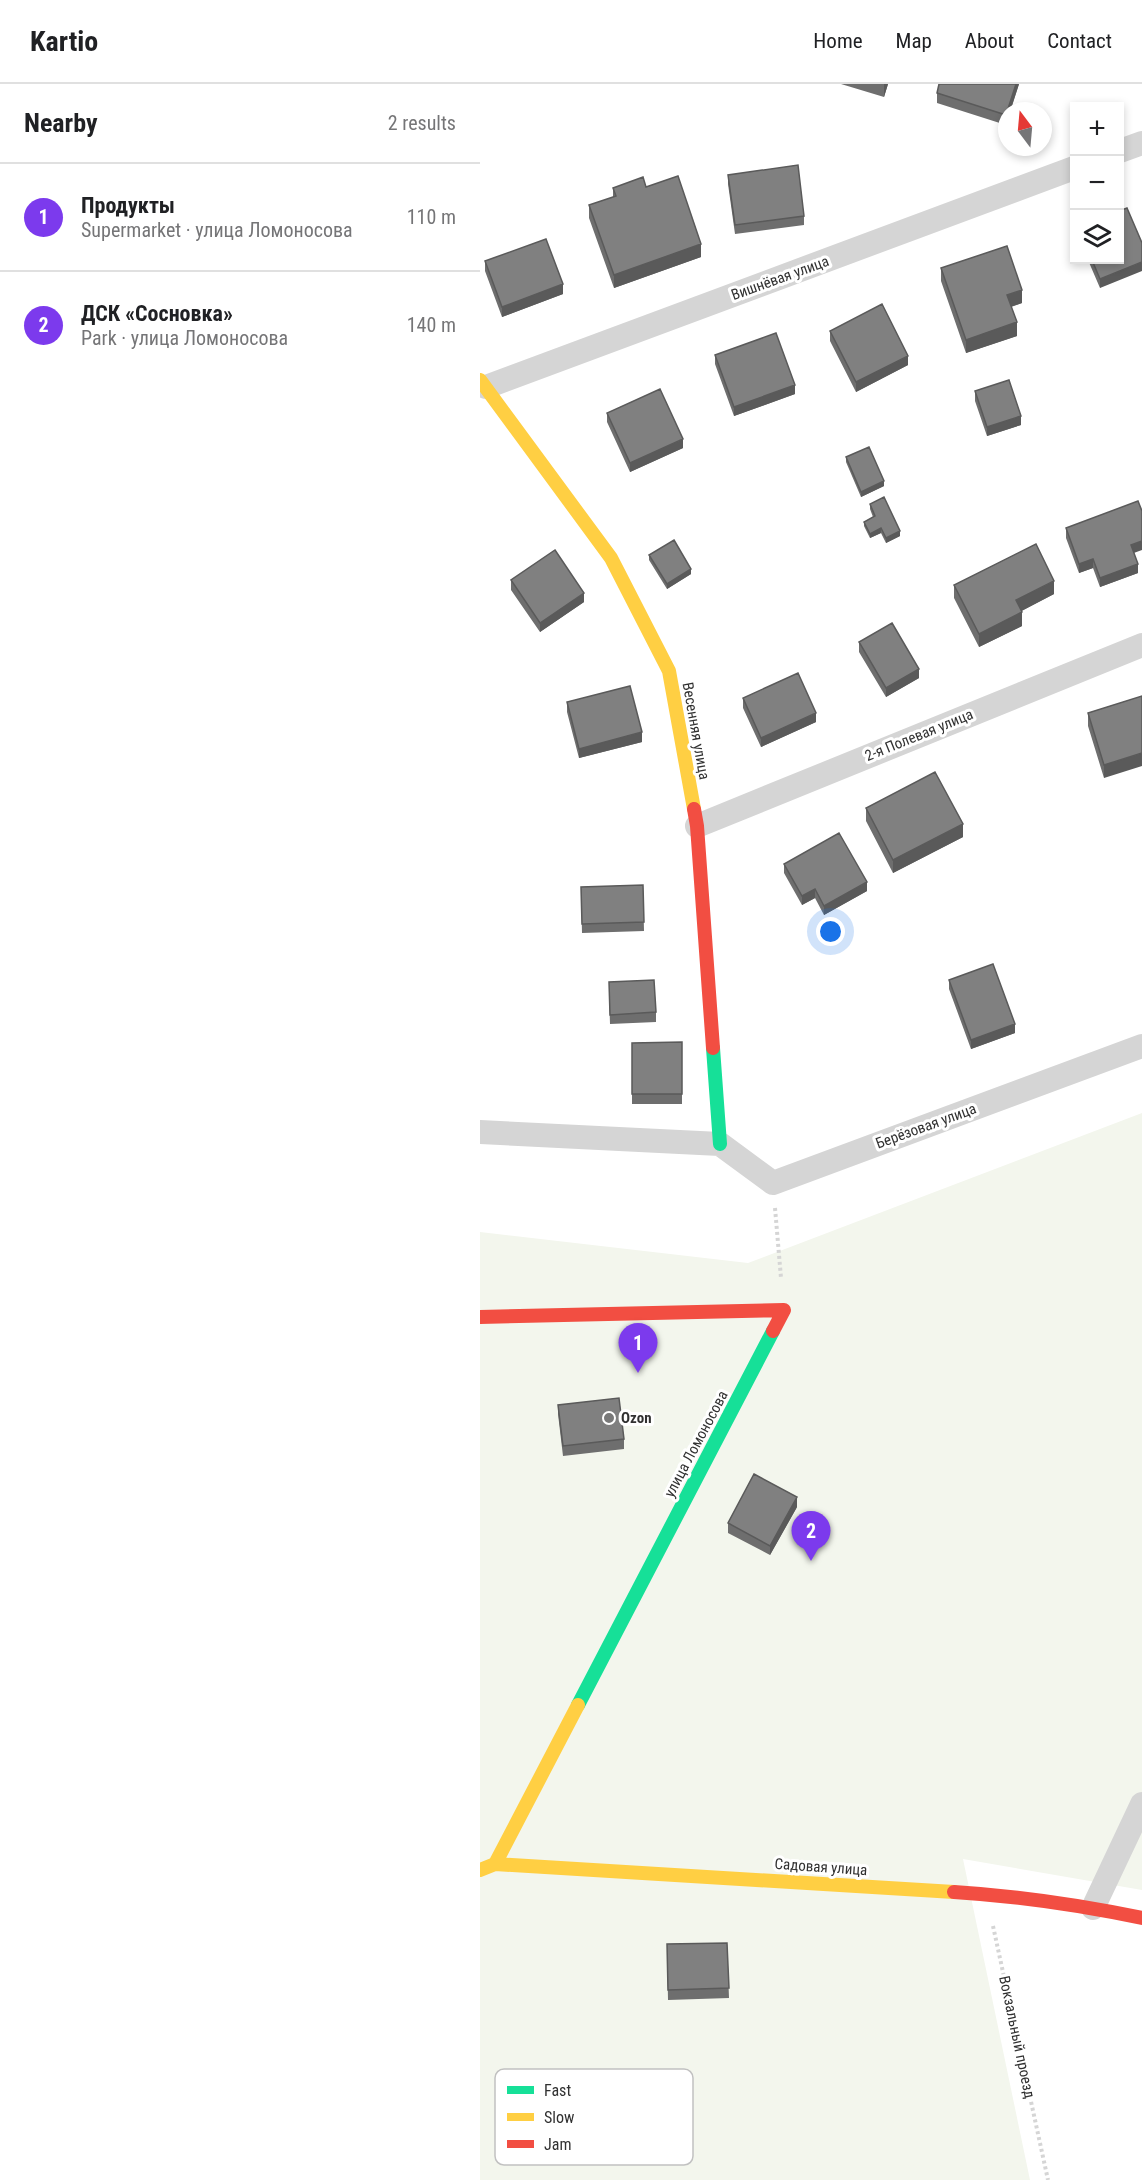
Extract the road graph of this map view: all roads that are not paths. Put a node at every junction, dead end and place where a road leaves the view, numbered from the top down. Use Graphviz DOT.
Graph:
graph roads {
  1 [pos="1142,142"];
  2 [pos="1124,149"];
  3 [pos="1070,169"];
  4 [pos="483,384"];
  5 [pos="1142,645"];
  6 [pos="697,826"];
  7 [pos="1142,1046"];
  8 [pos="480,1132"];
  9 [pos="720,1144"];
  10 [pos="480,1317"];
  11 [pos="1142,1804"];
  12 [pos="495,1864"];
  13 [pos="480,1870"];
  14 [pos="1094,1908"];
  15 [pos="1142,1918"];
  1 -- 2 [label="street"];
  3 -- 4 [label="street, Вишнёвая улица"];
  4 -- 6 [label="street, Весенняя улица"];
  5 -- 6 [label="street, 2-я Полевая улица"];
  6 -- 9 [label="street, Весенняя улица"];
  7 -- 9 [label="street, Берёзовая улица"];
  8 -- 9 [label="street"];
  10 -- 12 [label="street, улица Ломоносова"];
  11 -- 14 [label="street"];
  12 -- 13 [label="street"];
  12 -- 14 [label="street, Садовая улица"];
  14 -- 15 [label="street, Садовая улица"];
}
